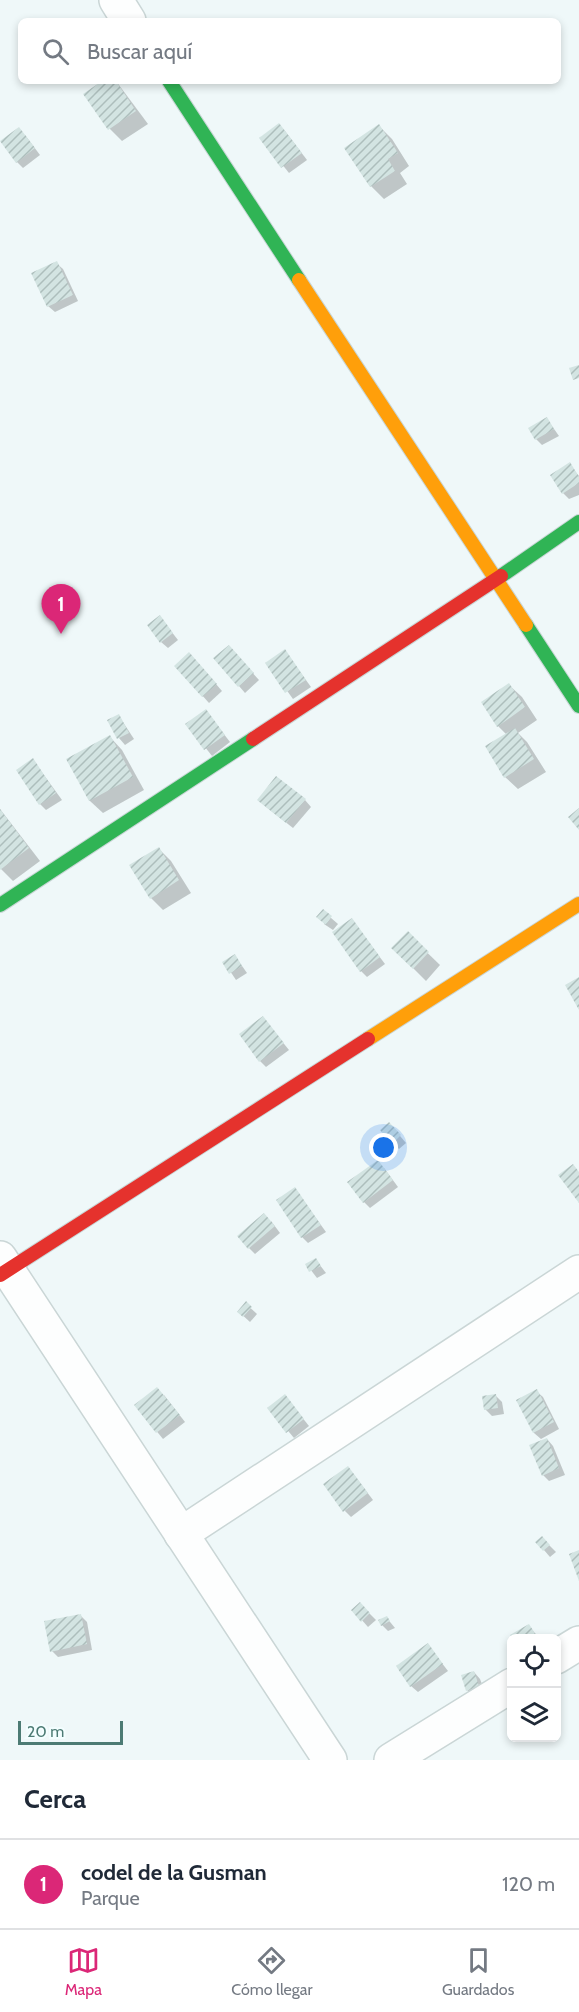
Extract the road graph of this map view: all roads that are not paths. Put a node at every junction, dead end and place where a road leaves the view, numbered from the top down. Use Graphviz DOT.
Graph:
graph roads {
  1 [pos="171,84"];
  2 [pos="579,522"];
  3 [pos="497,579"];
  4 [pos="579,706"];
  5 [pos="579,904"];
  6 [pos="0,906"];
  7 [pos="3,1268"];
  8 [pos="579,1272"];
  9 [pos="181,1534"];
  10 [pos="579,1643"];
  11 [pos="561,1654"];
  12 [pos="507,1688"];
  13 [pos="330,1760"];
  14 [pos="391,1760"];
  1 -- 3 [label="street"];
  2 -- 3 [label="street"];
  3 -- 4 [label="street"];
  3 -- 6 [label="street"];
  5 -- 7 [label="street"];
  7 -- 9 [label="street"];
  8 -- 9 [label="street"];
  9 -- 13 [label="street"];
  10 -- 11 [label="street"];
  12 -- 14 [label="street"];
}
